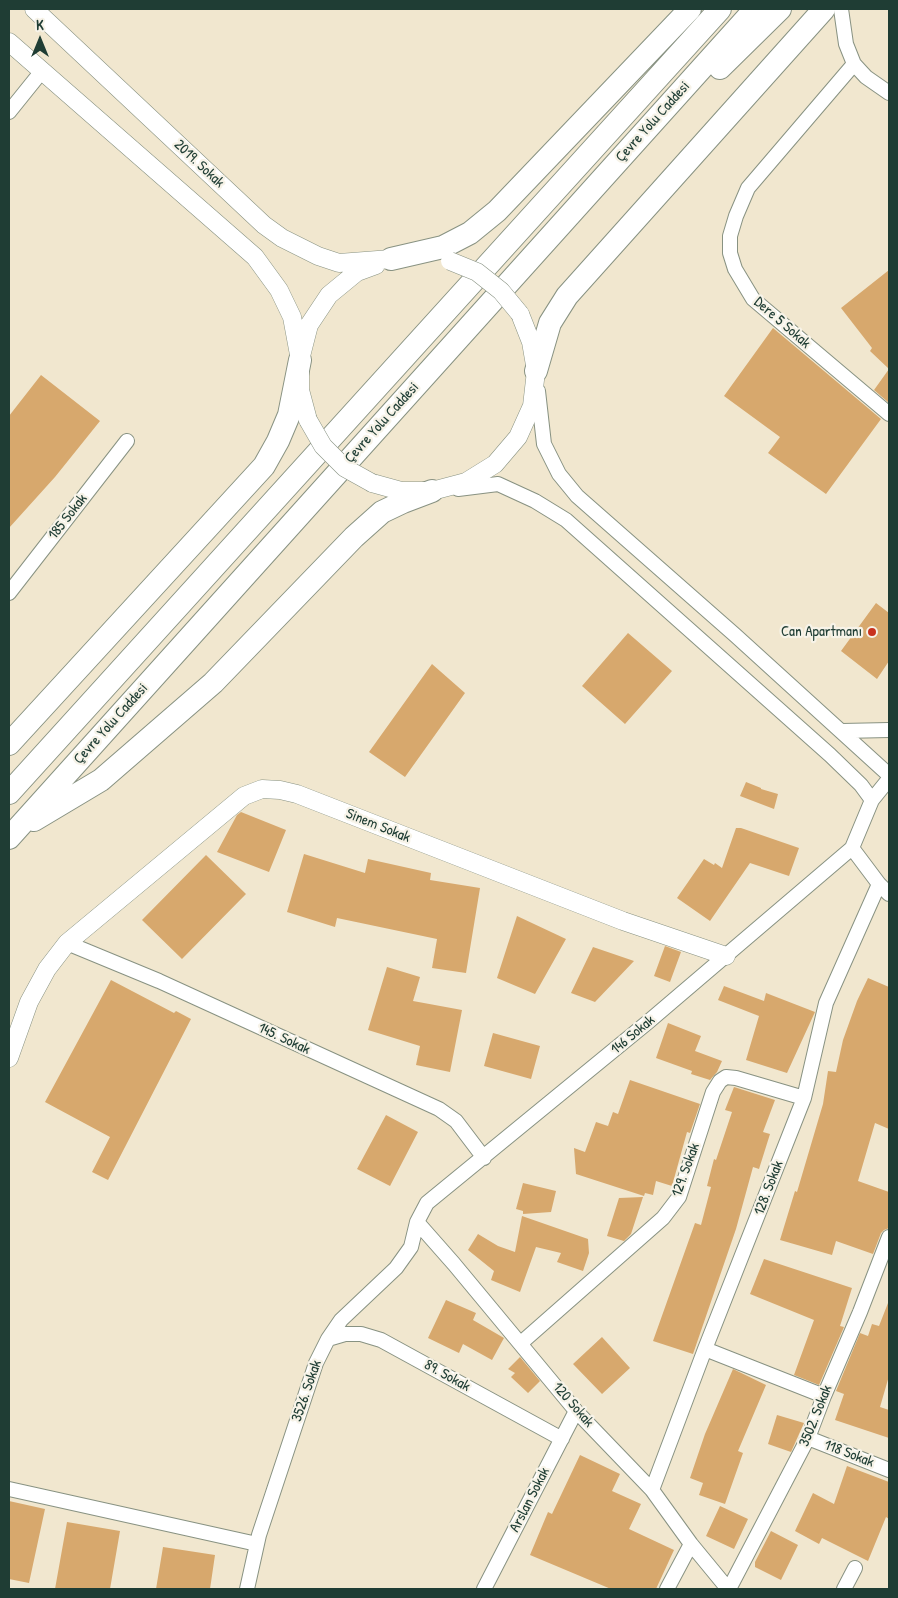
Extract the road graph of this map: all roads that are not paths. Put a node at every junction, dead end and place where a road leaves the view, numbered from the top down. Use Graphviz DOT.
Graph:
graph roads {
  1 [pos="34,9"];
  2 [pos="690,9"];
  3 [pos="708,9"];
  4 [pos="720,9"];
  5 [pos="755,9"];
  6 [pos="780,9"];
  7 [pos="824,9"];
  8 [pos="841,9"];
  9 [pos="9,42"];
  10 [pos="854,64"];
  11 [pos="42,71"];
  12 [pos="889,93"];
  13 [pos="9,112"];
  14 [pos="611,129"];
  15 [pos="390,259"];
  16 [pos="517,273"];
  17 [pos="300,360"];
  18 [pos="536,371"];
  19 [pos="889,414"];
  20 [pos="127,441"];
  21 [pos="432,491"];
  22 [pos="9,593"];
  23 [pos="889,730"];
  24 [pos="842,731"];
  25 [pos="9,744"];
  26 [pos="889,775"];
  27 [pos="889,779"];
  28 [pos="9,793"];
  29 [pos="872,800"];
  30 [pos="11,835"];
  31 [pos="852,848"];
  32 [pos="879,884"];
  33 [pos="889,894"];
  34 [pos="67,943"];
  35 [pos="726,956"];
  36 [pos="9,1058"];
  37 [pos="804,1098"];
  38 [pos="484,1158"];
  39 [pos="417,1222"];
  40 [pos="889,1239"];
  41 [pos="328,1339"];
  42 [pos="521,1343"];
  43 [pos="705,1349"];
  44 [pos="824,1396"];
  45 [pos="576,1411"];
  46 [pos="808,1438"];
  47 [pos="562,1439"];
  48 [pos="889,1470"];
  49 [pos="9,1489"];
  50 [pos="652,1490"];
  51 [pos="257,1544"];
  52 [pos="691,1544"];
  53 [pos="855,1568"];
  54 [pos="247,1589"];
  55 [pos="484,1589"];
  56 [pos="667,1589"];
  57 [pos="729,1589"];
  58 [pos="844,1589"];
  1 -- 15 [label="street, 2019. Sokak"];
  2 -- 15 [label="highway"];
  3 -- 14 [label="highway"];
  4 -- 14 [label="highway, Çevre Yolu Caddesi"];
  5 -- 16 [label="highway, Çevre Yolu Caddesi"];
  6 -- 16 [label="highway"];
  7 -- 18 [label="highway"];
  8 -- 10 [label="street"];
  9 -- 11 [label="street"];
  10 -- 12 [label="street"];
  10 -- 19 [label="street, Dere 5 Sokak"];
  11 -- 13 [label="street"];
  11 -- 17 [label="street"];
  14 -- 28 [label="highway, Çevre Yolu Caddesi"];
  15 -- 17 [label="street"];
  15 -- 18 [label="street, bridge"];
  16 -- 30 [label="highway, Çevre Yolu Caddesi"];
  17 -- 21 [label="street, bridge"];
  17 -- 25 [label="highway"];
  18 -- 21 [label="street"];
  18 -- 24 [label="street"];
  20 -- 22 [label="street, 185 Sokak"];
  21 -- 29 [label="street"];
  21 -- 30 [label="highway"];
  23 -- 24 [label="street"];
  24 -- 26 [label="street"];
  27 -- 29 [label="street"];
  29 -- 31 [label="street"];
  31 -- 32 [label="street"];
  31 -- 35 [label="street, 146 Sokak"];
  32 -- 33 [label="street"];
  32 -- 37 [label="street, 128. Sokak"];
  34 -- 35 [label="street, Sinem Sokak"];
  34 -- 36 [label="street, Sinem Sokak"];
  34 -- 38 [label="street, 145. Sokak"];
  35 -- 38 [label="street, 146 Sokak"];
  37 -- 42 [label="street, 129. Sokak"];
  37 -- 43 [label="street, 128. Sokak"];
  38 -- 39 [label="street, 146 Sokak"];
  39 -- 41 [label="street, 3526. Sokak"];
  39 -- 42 [label="street, 120 Sokak"];
  40 -- 44 [label="street, 3502. Sokak"];
  41 -- 47 [label="street, 89. Sokak"];
  41 -- 51 [label="street, 3526. Sokak"];
  42 -- 45 [label="street, 120 Sokak"];
  43 -- 44 [label="street"];
  43 -- 50 [label="street, 128. Sokak"];
  44 -- 46 [label="street, 3502. Sokak"];
  45 -- 47 [label="street, Arslan Sokak"];
  45 -- 50 [label="street, 120 Sokak"];
  46 -- 48 [label="street, 118 Sokak"];
  46 -- 57 [label="street, 3502. Sokak"];
  47 -- 55 [label="street, Arslan Sokak"];
  49 -- 51 [label="street"];
  50 -- 52 [label="street, 120 Sokak"];
  51 -- 54 [label="street, 3526. Sokak"];
  52 -- 56 [label="street"];
  52 -- 57 [label="street, 120 Sokak"];
  53 -- 58 [label="street"];
}
